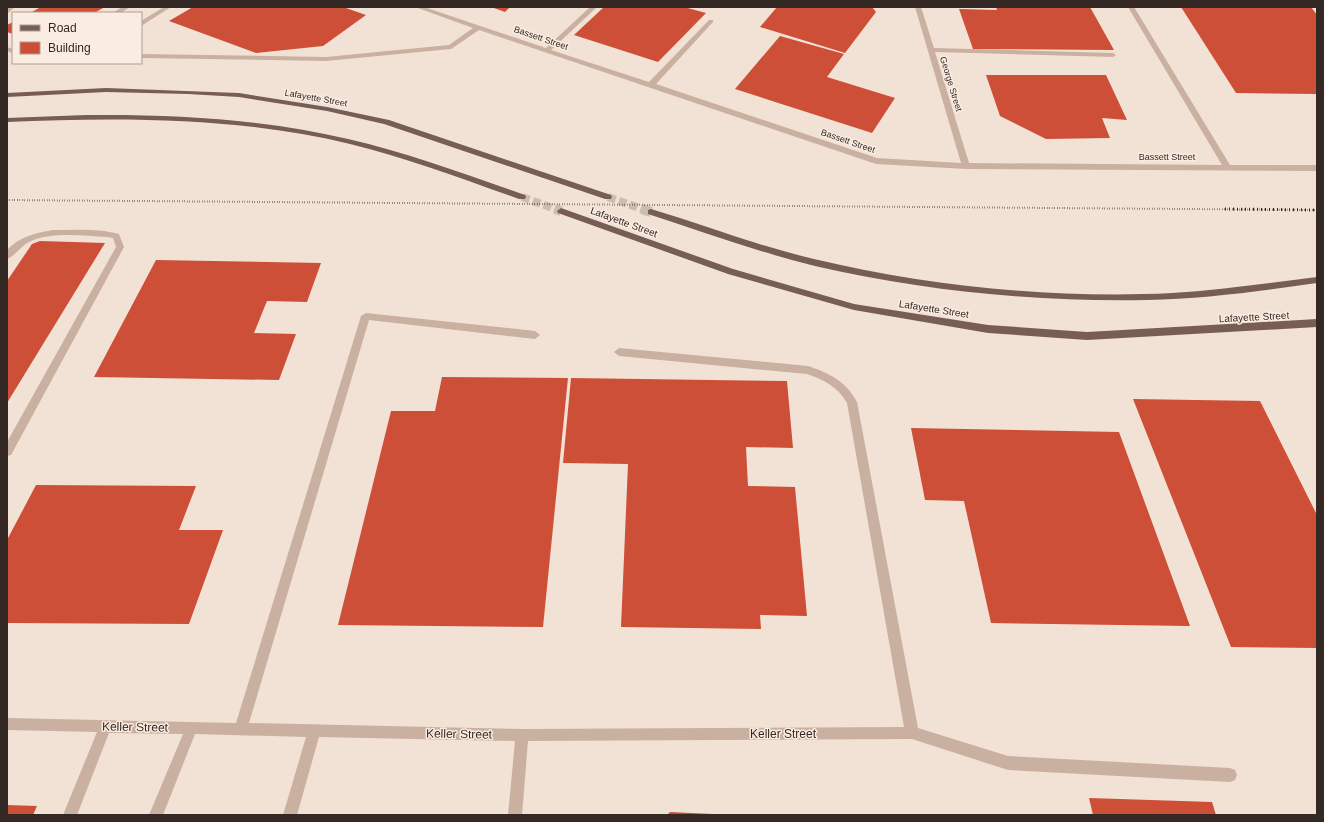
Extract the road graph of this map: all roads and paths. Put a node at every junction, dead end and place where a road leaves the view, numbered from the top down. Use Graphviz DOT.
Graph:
graph roads {
  1 [pos="12,7"];
  2 [pos="127,7"];
  3 [pos="168,7"];
  4 [pos="418,7"];
  5 [pos="594,7"];
  6 [pos="918,7"];
  7 [pos="1131,7"];
  8 [pos="7,12"];
  9 [pos="118,12"];
  10 [pos="711,21"];
  11 [pos="142,23"];
  12 [pos="479,27"];
  13 [pos="546,50"];
  14 [pos="931,50"];
  15 [pos="1113,55"];
  16 [pos="142,56"];
  17 [pos="650,85"];
  18 [pos="7,95"];
  19 [pos="7,120"];
  20 [pos="966,166"];
  21 [pos="1228,168"];
  22 [pos="1317,168"];
  23 [pos="522,197"];
  24 [pos="608,197"];
  25 [pos="562,211"];
  26 [pos="651,212"];
  27 [pos="7,256"];
  28 [pos="1317,280"];
  29 [pos="1317,323"];
  30 [pos="535,335"];
  31 [pos="619,352"];
  32 [pos="7,452"];
  33 [pos="7,724"];
  34 [pos="105,727"];
  35 [pos="191,729"];
  36 [pos="240,730"];
  37 [pos="314,731"];
  38 [pos="912,733"];
  39 [pos="522,735"];
  40 [pos="1230,775"];
  41 [pos="70,815"];
  42 [pos="156,815"];
  43 [pos="290,815"];
  44 [pos="515,815"];
  1 -- 8 [label="street"];
  2 -- 9 [label="street"];
  3 -- 11 [label="street"];
  4 -- 12 [label="street, Bassett Street"];
  5 -- 13 [label="street"];
  6 -- 14 [label="street, George Street"];
  7 -- 21 [label="street"];
  10 -- 17 [label="street"];
  12 -- 13 [label="street, Bassett Street"];
  12 -- 16 [label="street"];
  13 -- 17 [label="street, Bassett Street"];
  14 -- 15 [label="street"];
  14 -- 20 [label="street, George Street"];
  17 -- 20 [label="street, Bassett Street"];
  18 -- 24 [label="main road, Lafayette Street"];
  19 -- 23 [label="main road"];
  20 -- 21 [label="street, Bassett Street"];
  21 -- 22 [label="street, Bassett Street"];
  25 -- 29 [label="main road, Lafayette Street"];
  26 -- 28 [label="main road, Lafayette Street"];
  27 -- 32 [label="street"];
  30 -- 36 [label="street"];
  31 -- 38 [label="street"];
  33 -- 34 [label="street, Keller Street"];
  34 -- 35 [label="street, Keller Street"];
  34 -- 41 [label="street"];
  35 -- 36 [label="street, Keller Street"];
  35 -- 42 [label="street"];
  36 -- 37 [label="street, Keller Street"];
  37 -- 39 [label="street, Keller Street"];
  37 -- 43 [label="street"];
  38 -- 39 [label="street, Keller Street"];
  38 -- 40 [label="street, Keller Street"];
  39 -- 44 [label="street"];
}
